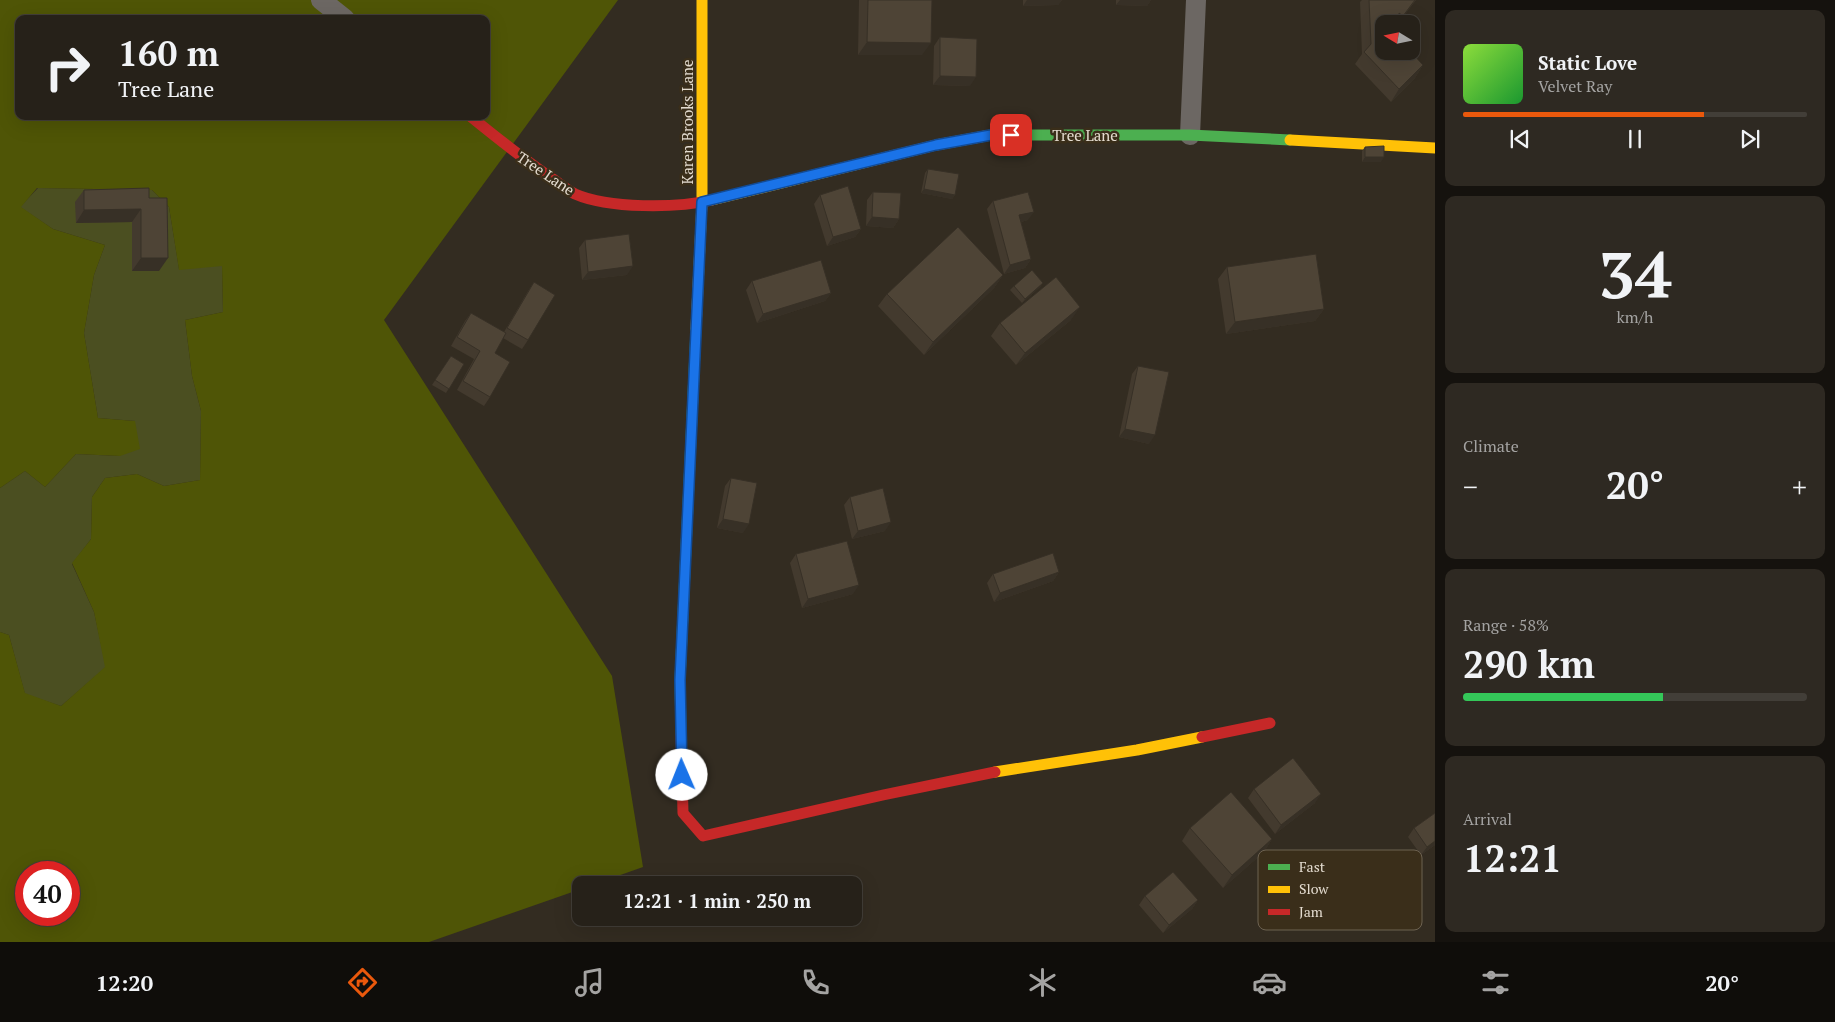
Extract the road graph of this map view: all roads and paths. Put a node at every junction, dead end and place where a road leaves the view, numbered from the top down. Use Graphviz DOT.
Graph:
graph roads {
  1 [pos="321,0"];
  2 [pos="702,0"];
  3 [pos="1196,0"];
  4 [pos="340,15"];
  5 [pos="475,120"];
  6 [pos="1190,135"];
  7 [pos="1435,148"];
  8 [pos="702,202"];
  9 [pos="1270,723"];
  1 -- 4 [label="street"];
  2 -- 8 [label="street, Karen Brooks Lane"];
  3 -- 6 [label="street"];
  5 -- 8 [label="street, Tree Lane"];
  6 -- 7 [label="street, Tree Lane"];
  6 -- 8 [label="street, Tree Lane"];
  8 -- 9 [label="street, Karen Brooks Lane"];
}
